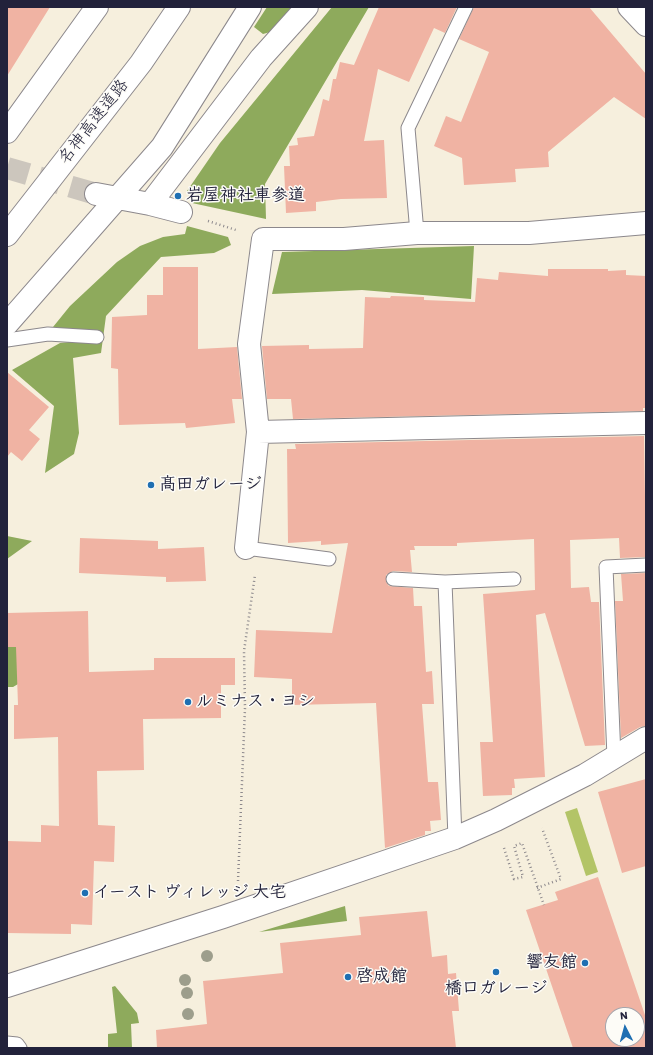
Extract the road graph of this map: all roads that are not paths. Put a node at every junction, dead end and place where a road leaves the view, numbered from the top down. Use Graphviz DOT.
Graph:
graph roads {
  1 [pos="97,7"];
  2 [pos="179,7"];
  3 [pos="250,7"];
  4 [pos="307,7"];
  5 [pos="466,7"];
  6 [pos="630,7"];
  7 [pos="646,25"];
  8 [pos="7,132"];
  9 [pos="96,194"];
  10 [pos="117,198"];
  11 [pos="150,204"];
  12 [pos="181,212"];
  13 [pos="646,223"];
  14 [pos="417,233"];
  15 [pos="7,235"];
  16 [pos="7,324"];
  17 [pos="96,337"];
  18 [pos="7,340"];
  19 [pos="646,424"];
  20 [pos="258,432"];
  21 [pos="252,549"];
  22 [pos="329,559"];
  23 [pos="646,565"];
  24 [pos="393,579"];
  25 [pos="514,579"];
  26 [pos="445,582"];
  27 [pos="646,738"];
  28 [pos="614,757"];
  29 [pos="455,838"];
  30 [pos="7,986"];
  31 [pos="7,1043"];
  32 [pos="20,1048"];
  1 -- 8 [label="main road"];
  2 -- 15 [label="main road, 名神高速道路"];
  3 -- 10 [label="main road"];
  4 -- 11 [label="main road"];
  5 -- 14 [label="lane"];
  6 -- 7 [label="main road"];
  9 -- 10 [label="main road"];
  10 -- 11 [label="main road"];
  10 -- 16 [label="main road"];
  11 -- 12 [label="main road"];
  13 -- 14 [label="main road"];
  14 -- 20 [label="main road"];
  17 -- 18 [label="lane"];
  19 -- 20 [label="main road"];
  20 -- 21 [label="main road"];
  21 -- 22 [label="lane"];
  23 -- 28 [label="lane"];
  24 -- 26 [label="lane"];
  25 -- 26 [label="lane"];
  26 -- 29 [label="lane"];
  27 -- 28 [label="main road"];
  28 -- 29 [label="main road"];
  29 -- 30 [label="main road"];
  31 -- 32 [label="lane"];
}
